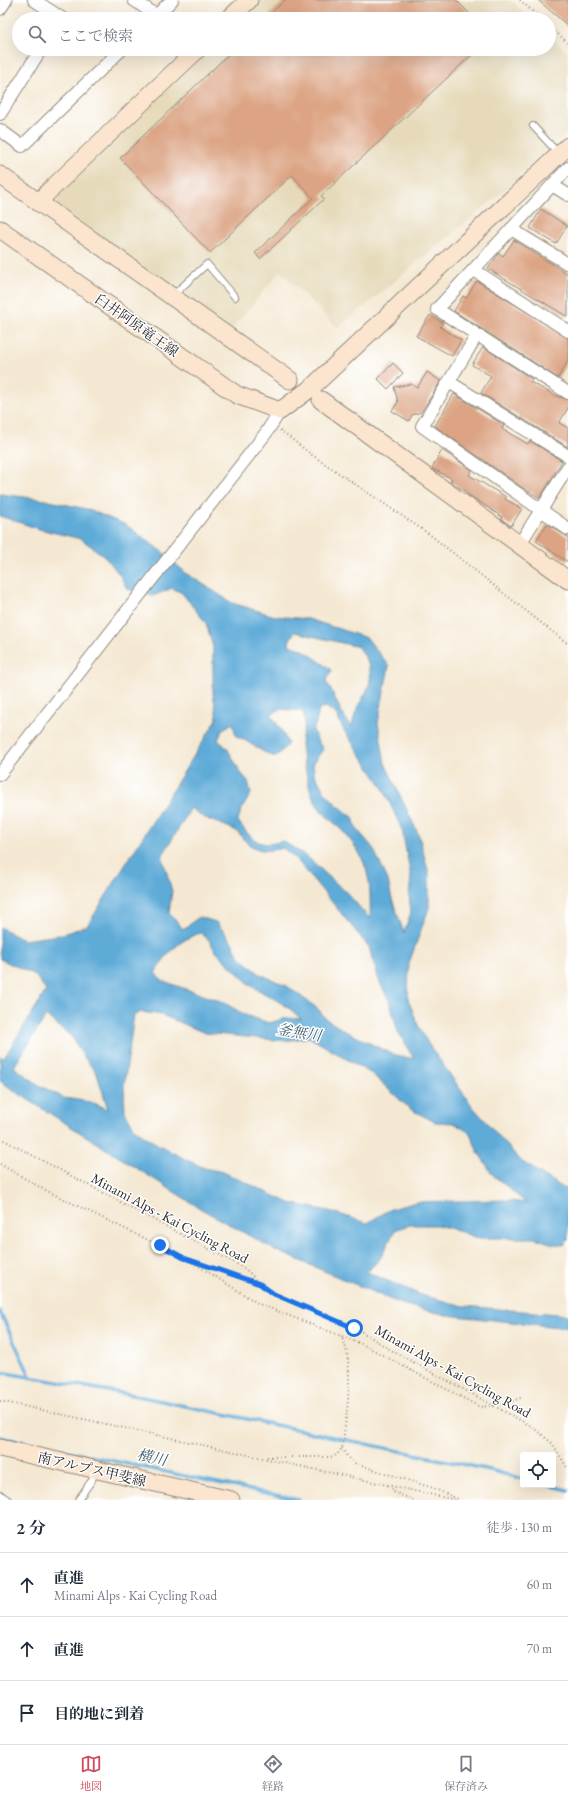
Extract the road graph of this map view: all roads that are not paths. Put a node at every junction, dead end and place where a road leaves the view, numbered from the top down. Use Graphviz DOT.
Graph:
graph roads {
  1 [pos="6,0"];
  2 [pos="34,0"];
  3 [pos="134,0"];
  4 [pos="172,0"];
  5 [pos="249,0"];
  6 [pos="0,9"];
  7 [pos="52,12"];
  8 [pos="149,12"];
  9 [pos="162,12"];
  10 [pos="236,12"];
  11 [pos="37,56"];
  12 [pos="110,56"];
  13 [pos="189,56"];
  14 [pos="0,114"];
  15 [pos="533,126"];
  16 [pos="0,130"];
  17 [pos="565,156"];
  18 [pos="0,176"];
  19 [pos="552,185"];
  20 [pos="568,195"];
  21 [pos="39,202"];
  22 [pos="0,229"];
  23 [pos="511,229"];
  24 [pos="568,264"];
  25 [pos="474,270"];
  26 [pos="235,296"];
  27 [pos="170,297"];
  28 [pos="568,331"];
  29 [pos="477,335"];
  30 [pos="290,380"];
  31 [pos="449,382"];
  32 [pos="568,393"];
  33 [pos="321,400"];
  34 [pos="273,422"];
  35 [pos="568,456"];
  36 [pos="568,467"];
  37 [pos="541,511"];
  38 [pos="568,529"];
  39 [pos="519,545"];
  40 [pos="568,580"];
  41 [pos="0,774"];
  42 [pos="0,1448"];
  43 [pos="96,1470"];
  44 [pos="0,1494"];
  45 [pos="8,1500"];
  46 [pos="78,1500"];
  47 [pos="231,1500"];
  1 -- 6 [label="street"];
  2 -- 7 [label="street"];
  3 -- 8 [label="street"];
  4 -- 9 [label="street"];
  5 -- 10 [label="street"];
  11 -- 14 [label="street"];
  12 -- 16 [label="street"];
  13 -- 21 [label="street"];
  15 -- 17 [label="lane"];
  17 -- 19 [label="street"];
  17 -- 34 [label="street"];
  18 -- 21 [label="street"];
  19 -- 20 [label="street"];
  19 -- 23 [label="street"];
  21 -- 27 [label="street"];
  22 -- 34 [label="street, 臼井阿原竜王線"];
  23 -- 24 [label="street"];
  23 -- 25 [label="street"];
  25 -- 28 [label="street"];
  25 -- 29 [label="street"];
  26 -- 27 [label="lane"];
  27 -- 30 [label="street"];
  29 -- 31 [label="street"];
  29 -- 32 [label="street"];
  31 -- 35 [label="street"];
  31 -- 37 [label="street"];
  33 -- 39 [label="street"];
  34 -- 41 [label="street"];
  36 -- 37 [label="street"];
  37 -- 38 [label="street"];
  37 -- 39 [label="street"];
  39 -- 40 [label="street"];
  42 -- 43 [label="street, 南アルプス甲斐線"];
  43 -- 46 [label="lane"];
  43 -- 47 [label="street, 南アルプス甲斐線"];
  44 -- 45 [label="lane"];
}
